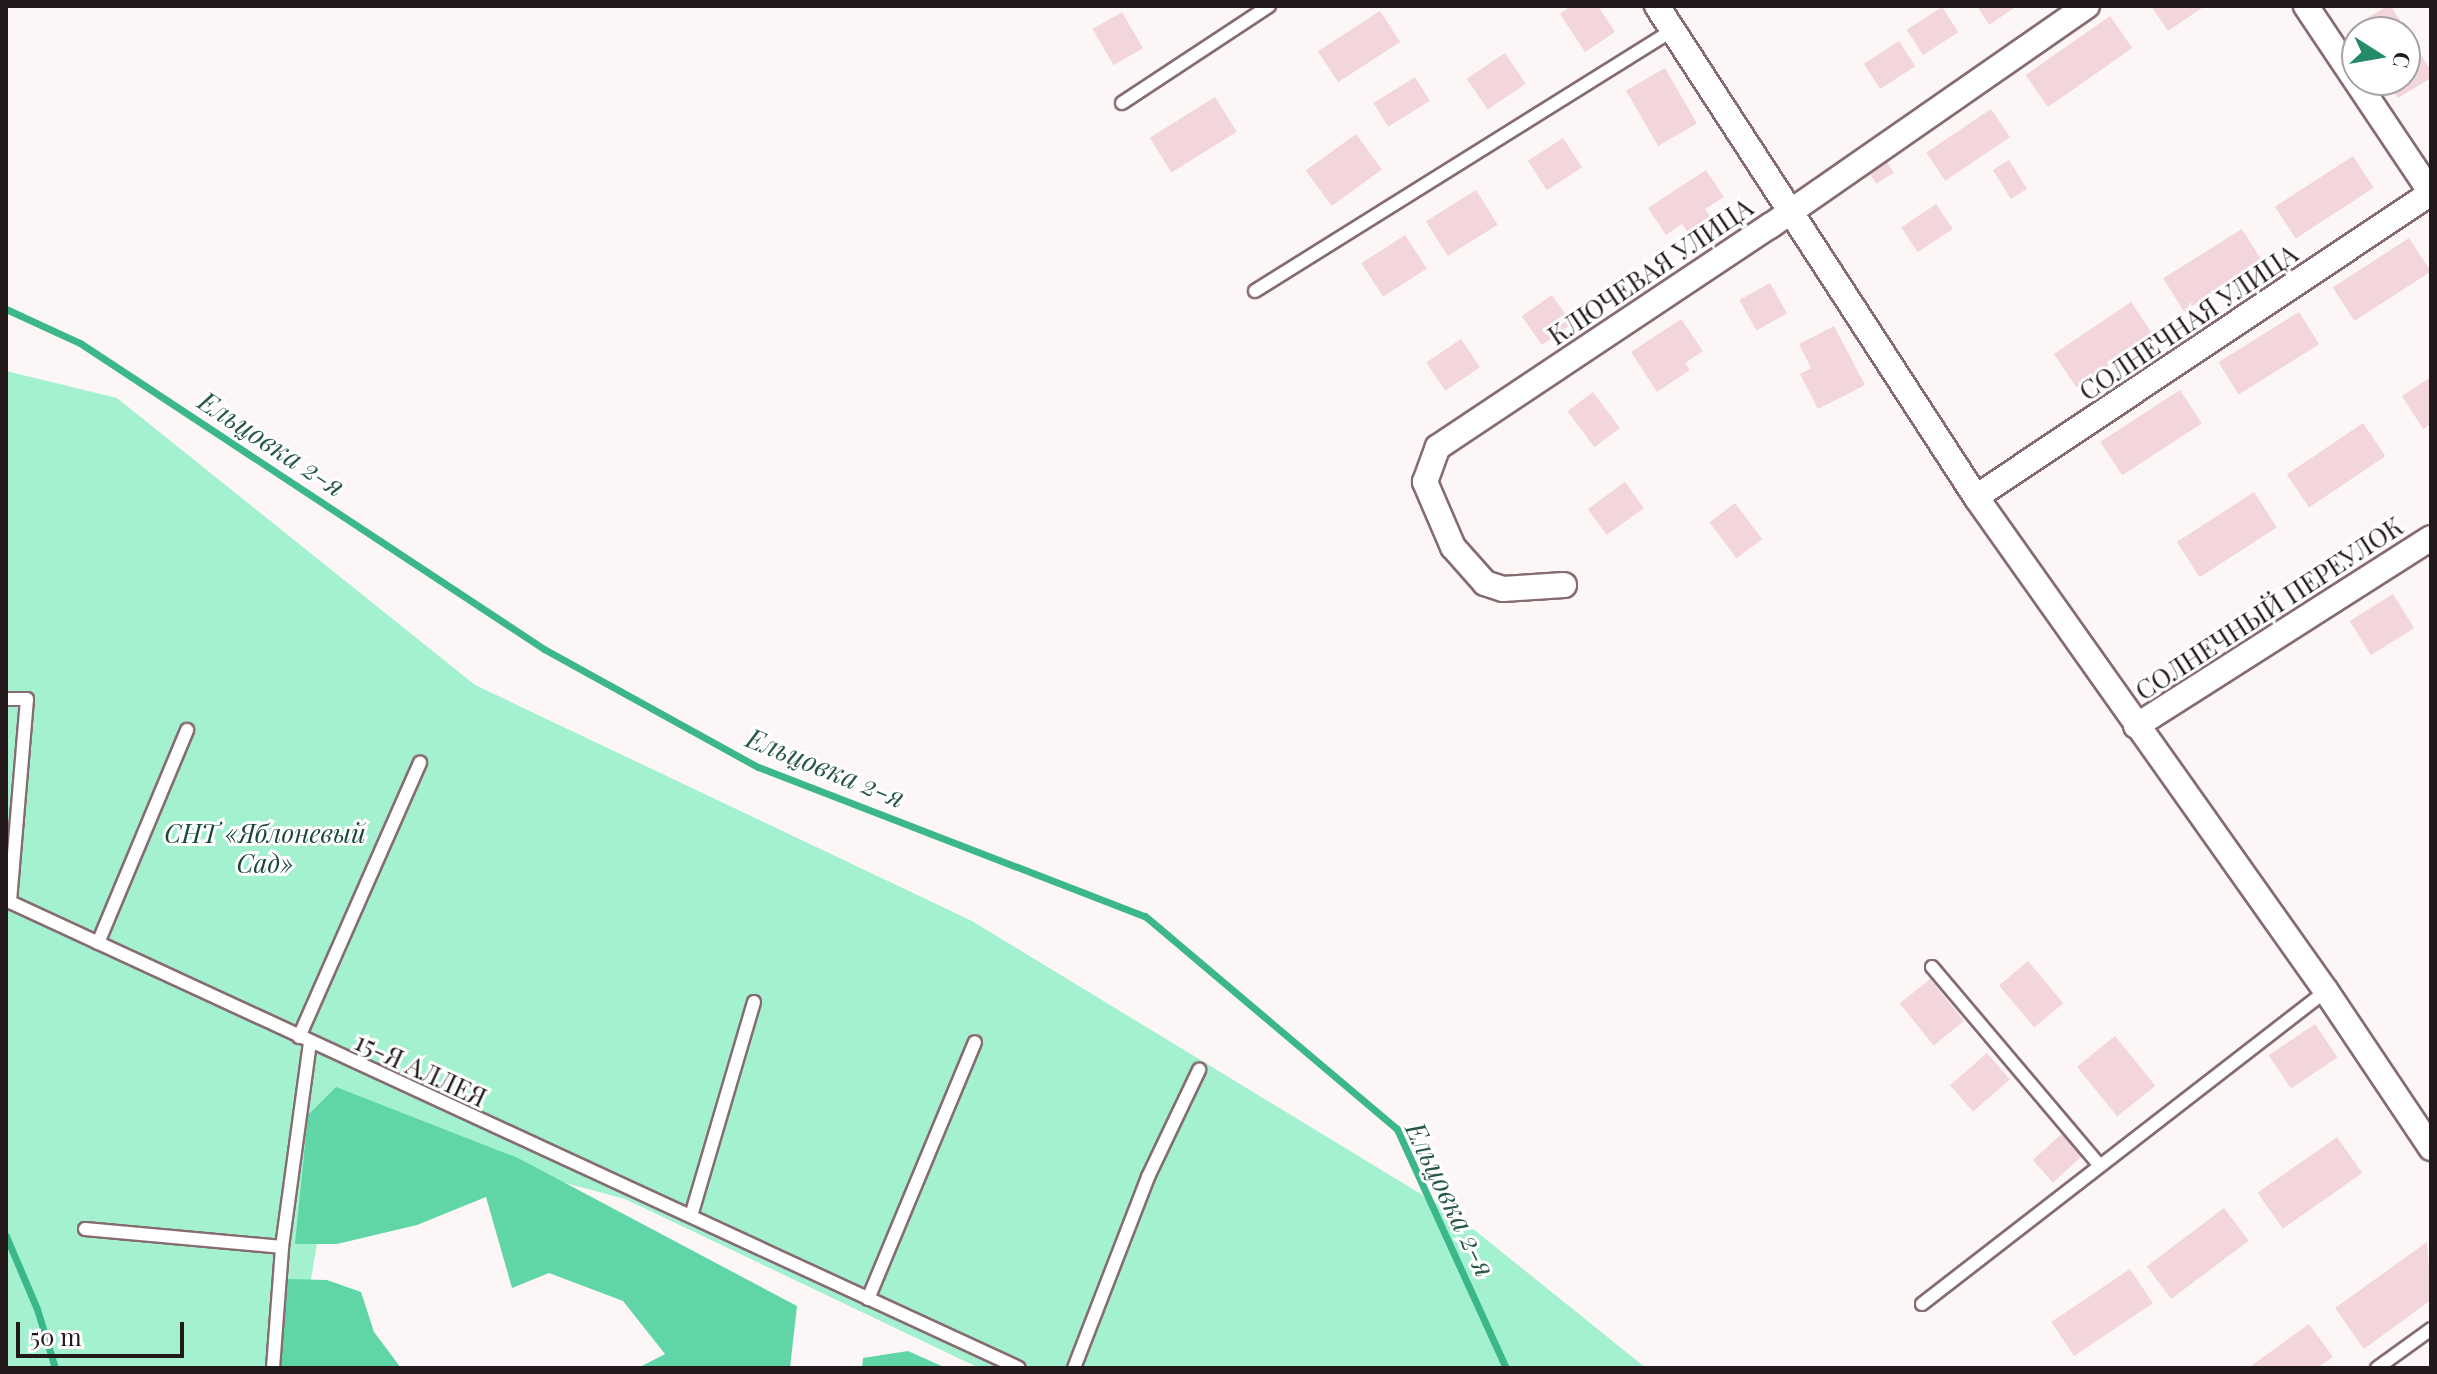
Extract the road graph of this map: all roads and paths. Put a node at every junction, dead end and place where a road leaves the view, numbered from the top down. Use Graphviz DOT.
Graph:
graph roads {
  1 [pos="1269,6"];
  2 [pos="1657,6"];
  3 [pos="2087,6"];
  4 [pos="2306,6"];
  5 [pos="1673,30"];
  6 [pos="1122,103"];
  7 [pos="2431,193"];
  8 [pos="1789,208"];
  9 [pos="1255,291"];
  10 [pos="1976,497"];
  11 [pos="2431,538"];
  12 [pos="1564,585"];
  13 [pos="6,699"];
  14 [pos="2136,726"];
  15 [pos="187,730"];
  16 [pos="420,763"];
  17 [pos="98,943"];
  18 [pos="1932,967"];
  19 [pos="2326,991"];
  20 [pos="754,1002"];
  21 [pos="305,1040"];
  22 [pos="975,1042"];
  23 [pos="1199,1070"];
  24 [pos="2431,1148"];
  25 [pos="2100,1166"];
  26 [pos="691,1216"];
  27 [pos="85,1229"];
  28 [pos="282,1247"];
  29 [pos="868,1299"];
  30 [pos="1922,1304"];
  31 [pos="2431,1329"];
  32 [pos="273,1368"];
  33 [pos="1019,1368"];
  34 [pos="1074,1368"];
  35 [pos="2377,1368"];
  1 -- 6 [label="lane"];
  2 -- 5 [label="street"];
  3 -- 8 [label="street, КЛЮЧЕВАЯ УЛИЦА"];
  4 -- 7 [label="street"];
  5 -- 8 [label="street"];
  5 -- 9 [label="lane"];
  7 -- 10 [label="street, СОЛНЕЧНАЯ УЛИЦА"];
  8 -- 10 [label="street"];
  8 -- 12 [label="street, КЛЮЧЕВАЯ УЛИЦА"];
  10 -- 14 [label="street"];
  11 -- 14 [label="street, СОЛНЕЧНЫЙ ПЕРЕУЛОК"];
  13 -- 17 [label="lane, 15-Я АЛЛЕЯ"];
  14 -- 19 [label="street"];
  15 -- 17 [label="lane"];
  16 -- 21 [label="lane"];
  17 -- 21 [label="lane, 15-Я АЛЛЕЯ"];
  18 -- 25 [label="lane"];
  19 -- 24 [label="street"];
  19 -- 25 [label="lane"];
  20 -- 26 [label="lane"];
  21 -- 26 [label="lane, 15-Я АЛЛЕЯ"];
  21 -- 28 [label="lane"];
  22 -- 29 [label="lane"];
  23 -- 34 [label="lane"];
  25 -- 30 [label="lane"];
  26 -- 29 [label="lane, 15-Я АЛЛЕЯ"];
  27 -- 28 [label="lane"];
  28 -- 32 [label="lane"];
  29 -- 33 [label="lane, 15-Я АЛЛЕЯ"];
  31 -- 35 [label="lane"];
}
